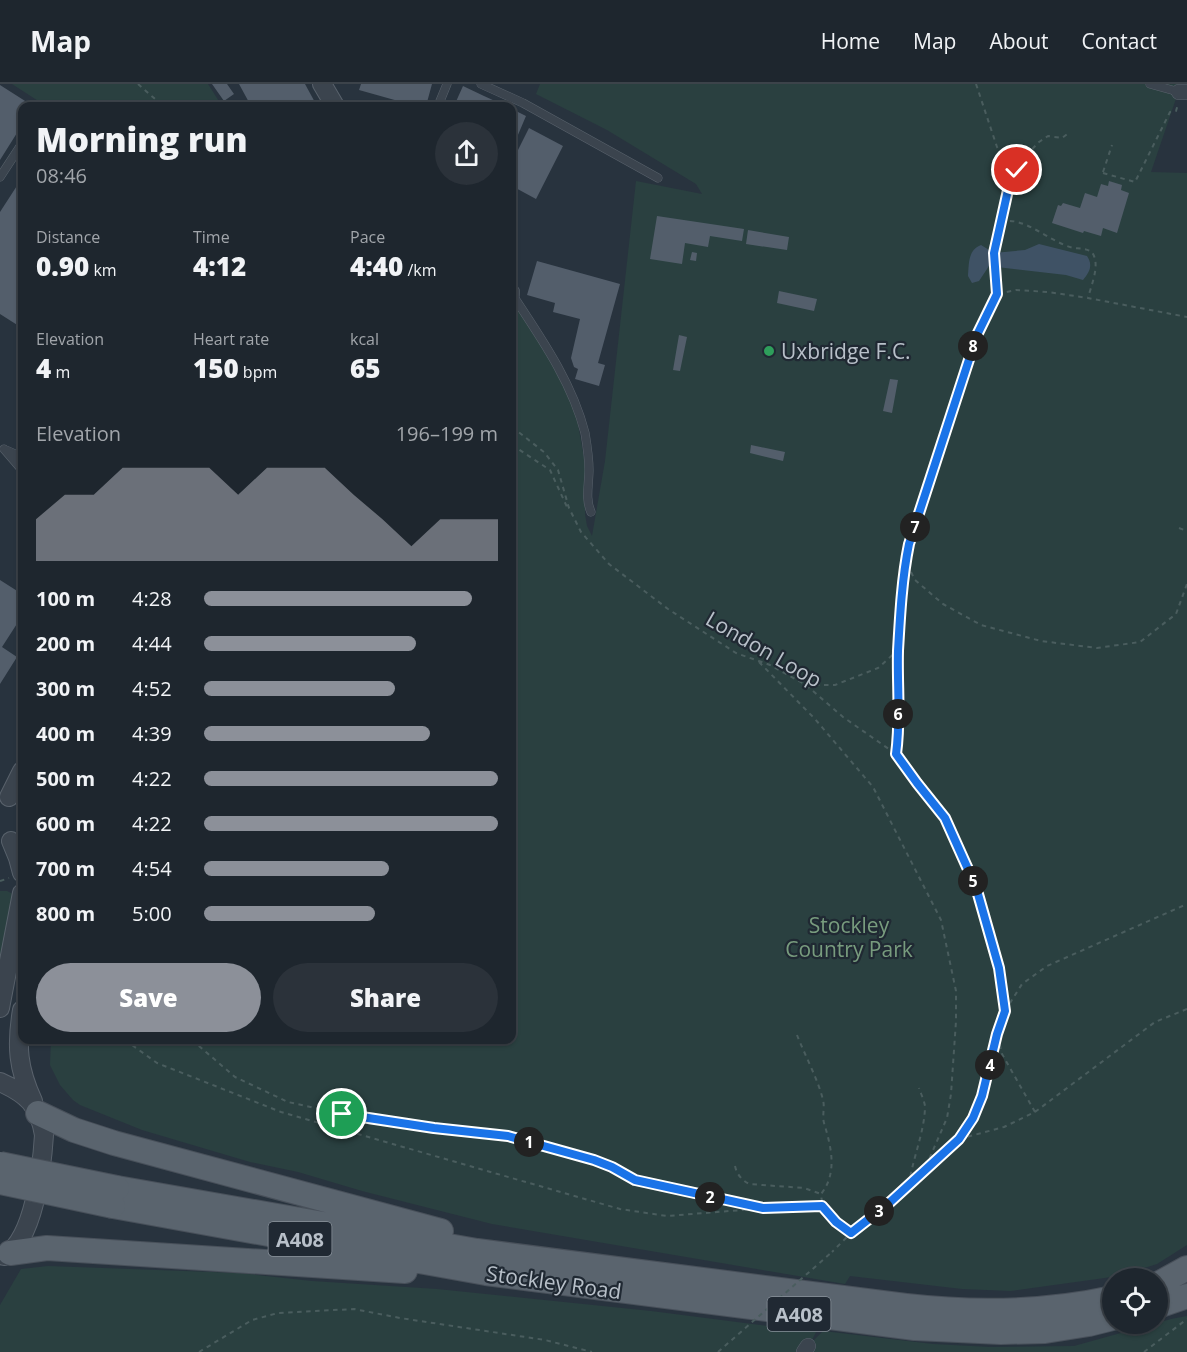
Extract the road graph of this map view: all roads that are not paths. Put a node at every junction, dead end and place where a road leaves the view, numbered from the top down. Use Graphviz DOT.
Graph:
graph roads {
  1 [pos="322,84"];
  2 [pos="447,84"];
  3 [pos="481,84"];
  4 [pos="1150,84"];
  5 [pos="1183,92"];
  6 [pos="333,102"];
  7 [pos="440,102"];
  8 [pos="18,150"];
  9 [pos="0,177"];
  10 [pos="658,178"];
  11 [pos="516,299"];
  12 [pos="2,448"];
  13 [pos="18,455"];
  14 [pos="18,466"];
  15 [pos="591,512"];
  16 [pos="18,779"];
  17 [pos="7,800"];
  18 [pos="11,839"];
  19 [pos="18,858"];
  20 [pos="18,914"];
  21 [pos="0,1008"];
  22 [pos="18,1044"];
  23 [pos="0,1082"];
  24 [pos="37,1110"];
  25 [pos="0,1164"];
  26 [pos="0,1182"];
  27 [pos="115,1197"];
  28 [pos="3,1257"];
  29 [pos="555,1261"];
  30 [pos="1187,1269"];
  31 [pos="486,1273"];
  32 [pos="1168,1279"];
  33 [pos="1187,1296"];
  34 [pos="1102,1300"];
  35 [pos="1168,1303"];
  36 [pos="1102,1321"];
  1 -- 6 [label="street"];
  2 -- 7 [label="lane"];
  3 -- 10 [label="lane"];
  4 -- 5 [label="lane"];
  8 -- 9 [label="lane"];
  11 -- 15 [label="lane"];
  12 -- 13 [label="lane"];
  12 -- 14 [label="lane"];
  16 -- 17 [label="street"];
  18 -- 19 [label="street"];
  20 -- 21 [label="street"];
  22 -- 24 [label="street"];
  23 -- 24 [label="street"];
  24 -- 28 [label="street"];
  24 -- 29 [label="main road"];
  25 -- 27 [label="main road, Stockley Road / A408, bridge"];
  26 -- 27 [label="main road, Stockley Road / A408, bridge"];
  27 -- 29 [label="main road, Stockley Road / A408"];
  27 -- 31 [label="main road, Stockley Road / A408"];
  28 -- 31 [label="main road"];
  29 -- 34 [label="main road, Stockley Road / A408"];
  30 -- 32 [label="main road"];
  31 -- 36 [label="main road, Stockley Road / A408"];
  33 -- 35 [label="main road"];
}
